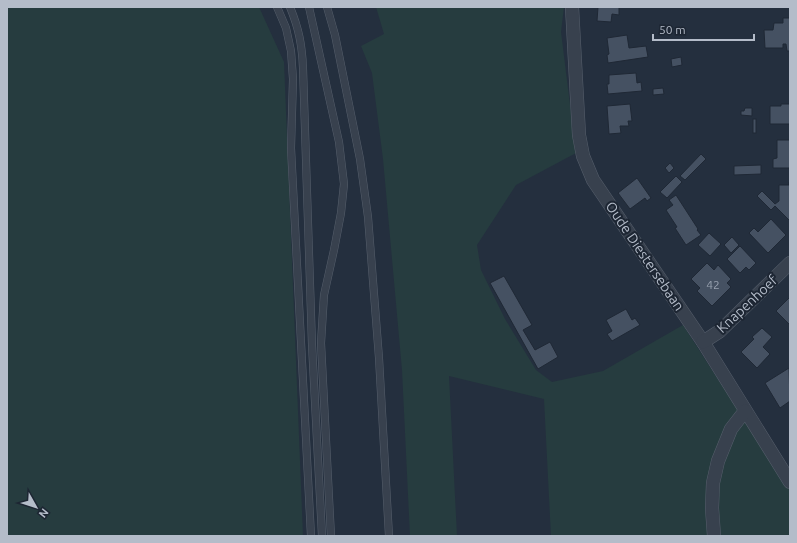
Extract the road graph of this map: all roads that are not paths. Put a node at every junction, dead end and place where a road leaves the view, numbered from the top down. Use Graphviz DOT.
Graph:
graph roads {
  1 [pos="277,7"];
  2 [pos="290,7"];
  3 [pos="309,7"];
  4 [pos="327,7"];
  5 [pos="572,7"];
  6 [pos="790,263"];
  7 [pos="703,342"];
  8 [pos="745,411"];
  9 [pos="790,482"];
  10 [pos="311,536"];
  11 [pos="322,536"];
  12 [pos="331,536"];
  13 [pos="389,536"];
  14 [pos="714,536"];
  1 -- 10 [label="lane"];
  2 -- 11 [label="lane"];
  3 -- 12 [label="lane"];
  4 -- 13 [label="lane"];
  5 -- 7 [label="street, Oude Diestersebaan"];
  6 -- 7 [label="street, Knapenhoef"];
  7 -- 8 [label="street, Oude Diestersebaan"];
  8 -- 9 [label="street, Oude Diestersebaan"];
  8 -- 14 [label="street"];
}
